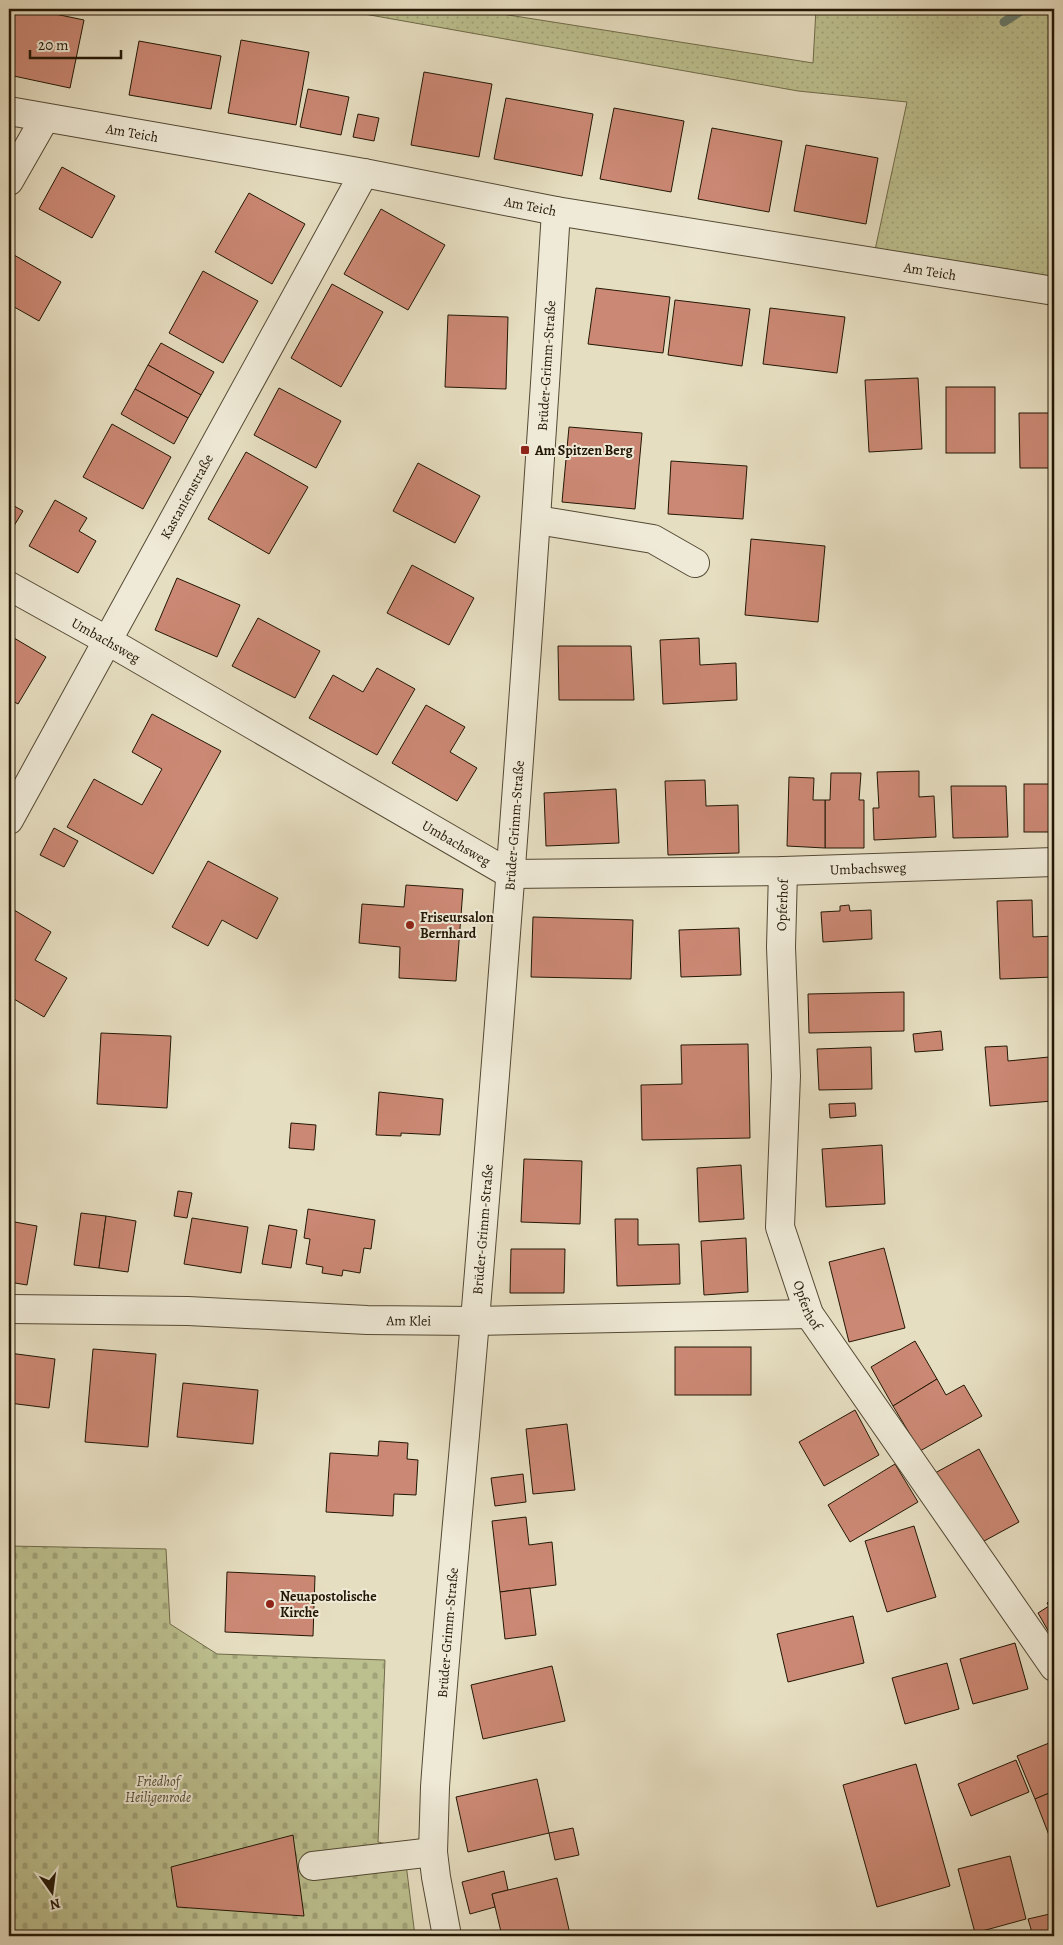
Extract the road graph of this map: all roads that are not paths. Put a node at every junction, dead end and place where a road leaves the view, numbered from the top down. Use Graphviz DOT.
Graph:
graph roads {
  1 [pos="9,111"];
  2 [pos="45,118"];
  3 [pos="364,173"];
  4 [pos="9,181"];
  5 [pos="556,211"];
  6 [pos="1054,291"];
  7 [pos="537,520"];
  8 [pos="695,563"];
  9 [pos="9,586"];
  10 [pos="108,641"];
  11 [pos="9,820"];
  12 [pos="1054,862"];
  13 [pos="783,871"];
  14 [pos="510,874"];
  15 [pos="9,1310"];
  16 [pos="810,1314"];
  17 [pos="475,1321"];
  18 [pos="1054,1667"];
  19 [pos="433,1852"];
  20 [pos="313,1866"];
  21 [pos="447,1936"];
  1 -- 2 [label="street, Am Teich"];
  2 -- 3 [label="street, Am Teich"];
  2 -- 4 [label="street"];
  3 -- 5 [label="street, Am Teich"];
  3 -- 10 [label="street, Kastanienstraße"];
  5 -- 6 [label="street, Am Teich"];
  5 -- 7 [label="street, Brüder-Grimm-Straße"];
  7 -- 8 [label="street"];
  7 -- 14 [label="street, Brüder-Grimm-Straße"];
  9 -- 10 [label="street, Umbachsweg"];
  10 -- 11 [label="street, Kastanienstraße"];
  10 -- 14 [label="street, Umbachsweg"];
  12 -- 13 [label="street, Umbachsweg"];
  13 -- 14 [label="street, Umbachsweg"];
  13 -- 16 [label="street, Opferhof"];
  14 -- 17 [label="street, Brüder-Grimm-Straße"];
  15 -- 17 [label="street, Am Klei"];
  16 -- 17 [label="street, Am Klei"];
  16 -- 18 [label="street, Opferhof"];
  17 -- 19 [label="street, Brüder-Grimm-Straße"];
  19 -- 20 [label="street"];
  19 -- 21 [label="street, Brüder-Grimm-Straße"];
}
